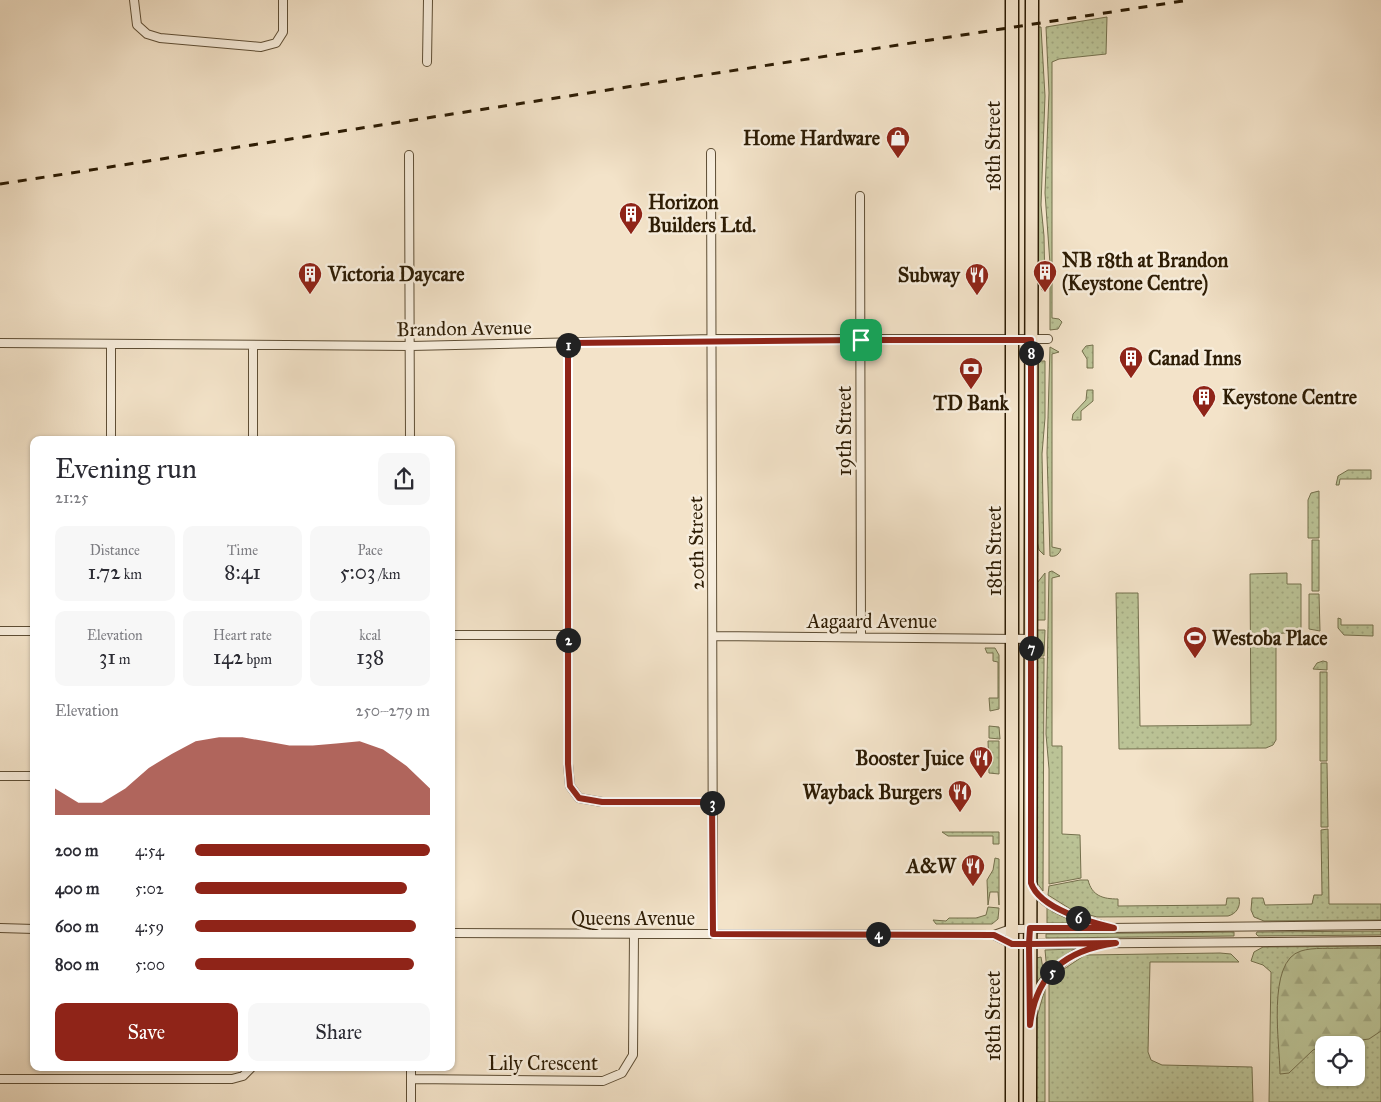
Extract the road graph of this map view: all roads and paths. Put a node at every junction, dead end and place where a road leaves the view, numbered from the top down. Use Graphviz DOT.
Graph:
graph roads {
  1 [pos="134,0"];
  2 [pos="283,0"];
  3 [pos="428,0"];
  4 [pos="1012,0"];
  5 [pos="1032,0"];
  6 [pos="428,62"];
  7 [pos="711,153"];
  8 [pos="409,155"];
  9 [pos="860,196"];
  10 [pos="712,339"];
  11 [pos="1048,339"];
  12 [pos="861,340"];
  13 [pos="1013,340"];
  14 [pos="1031,340"];
  15 [pos="0,343"];
  16 [pos="568,343"];
  17 [pos="111,344"];
  18 [pos="253,345"];
  19 [pos="411,346"];
  20 [pos="111,436"];
  21 [pos="253,436"];
  22 [pos="410,436"];
  23 [pos="0,631"];
  24 [pos="30,631"];
  25 [pos="455,635"];
  26 [pos="568,636"];
  27 [pos="713,636"];
  28 [pos="861,637"];
  29 [pos="1012,638"];
  30 [pos="1031,639"];
  31 [pos="0,776"];
  32 [pos="30,776"];
  33 [pos="712,802"];
  34 [pos="1030,871"];
  35 [pos="1381,925"];
  36 [pos="0,928"];
  37 [pos="1030,928"];
  38 [pos="1114,928"];
  39 [pos="30,929"];
  40 [pos="1012,929"];
  41 [pos="455,934"];
  42 [pos="634,934"];
  43 [pos="713,934"];
  44 [pos="994,935"];
  45 [pos="1381,941"];
  46 [pos="1116,943"];
  47 [pos="1012,944"];
  48 [pos="1029,944"];
  49 [pos="1030,1025"];
  50 [pos="249,1071"];
  51 [pos="411,1071"];
  52 [pos="0,1079"];
  53 [pos="411,1079"];
  54 [pos="411,1102"];
  55 [pos="1012,1102"];
  56 [pos="1030,1102"];
  1 -- 2 [label="street"];
  3 -- 6 [label="street"];
  4 -- 13 [label="main road, 18th Street"];
  5 -- 14 [label="main road, 18th Street"];
  7 -- 10 [label="street, 20th Street"];
  8 -- 19 [label="street"];
  9 -- 12 [label="street, 19th Street"];
  10 -- 12 [label="street, Brandon Avenue"];
  10 -- 16 [label="street, Brandon Avenue"];
  10 -- 27 [label="street, 20th Street"];
  11 -- 14 [label="street, Brandon Avenue"];
  12 -- 13 [label="street, Brandon Avenue"];
  12 -- 28 [label="street, 19th Street"];
  13 -- 14 [label="street, Brandon Avenue"];
  13 -- 29 [label="main road, 18th Street"];
  14 -- 30 [label="main road, 18th Street"];
  15 -- 17 [label="street, Brandon Avenue"];
  16 -- 19 [label="street, Brandon Avenue"];
  16 -- 26 [label="street"];
  17 -- 18 [label="street, Brandon Avenue"];
  17 -- 20 [label="street"];
  18 -- 19 [label="street, Brandon Avenue"];
  18 -- 21 [label="street"];
  19 -- 22 [label="street"];
  23 -- 24 [label="street"];
  25 -- 26 [label="street"];
  26 -- 33 [label="street"];
  27 -- 28 [label="street, Aagaard Avenue"];
  27 -- 33 [label="street, 20th Street"];
  28 -- 29 [label="street, Aagaard Avenue"];
  29 -- 30 [label="street, Aagaard Avenue"];
  29 -- 40 [label="main road, 18th Street"];
  30 -- 34 [label="main road, 18th Street"];
  31 -- 32 [label="street"];
  33 -- 43 [label="street, 20th Street"];
  34 -- 37 [label="main road, 18th Street"];
  34 -- 38 [label="street"];
  35 -- 38 [label="street"];
  36 -- 39 [label="street"];
  37 -- 38 [label="street"];
  37 -- 40 [label="street"];
  37 -- 48 [label="main road, 18th Street"];
  40 -- 44 [label="street"];
  40 -- 47 [label="main road, 18th Street"];
  41 -- 42 [label="street, Queens Avenue"];
  42 -- 43 [label="street, Queens Avenue"];
  42 -- 53 [label="street, Lily Crescent"];
  43 -- 44 [label="street, Queens Avenue"];
  44 -- 47 [label="street"];
  45 -- 46 [label="street"];
  46 -- 48 [label="street"];
  46 -- 49 [label="street"];
  47 -- 48 [label="street"];
  47 -- 55 [label="main road, 18th Street"];
  48 -- 49 [label="main road, 18th Street"];
  49 -- 56 [label="main road, 18th Street"];
  50 -- 52 [label="street"];
  51 -- 53 [label="street"];
  53 -- 54 [label="street"];
}
